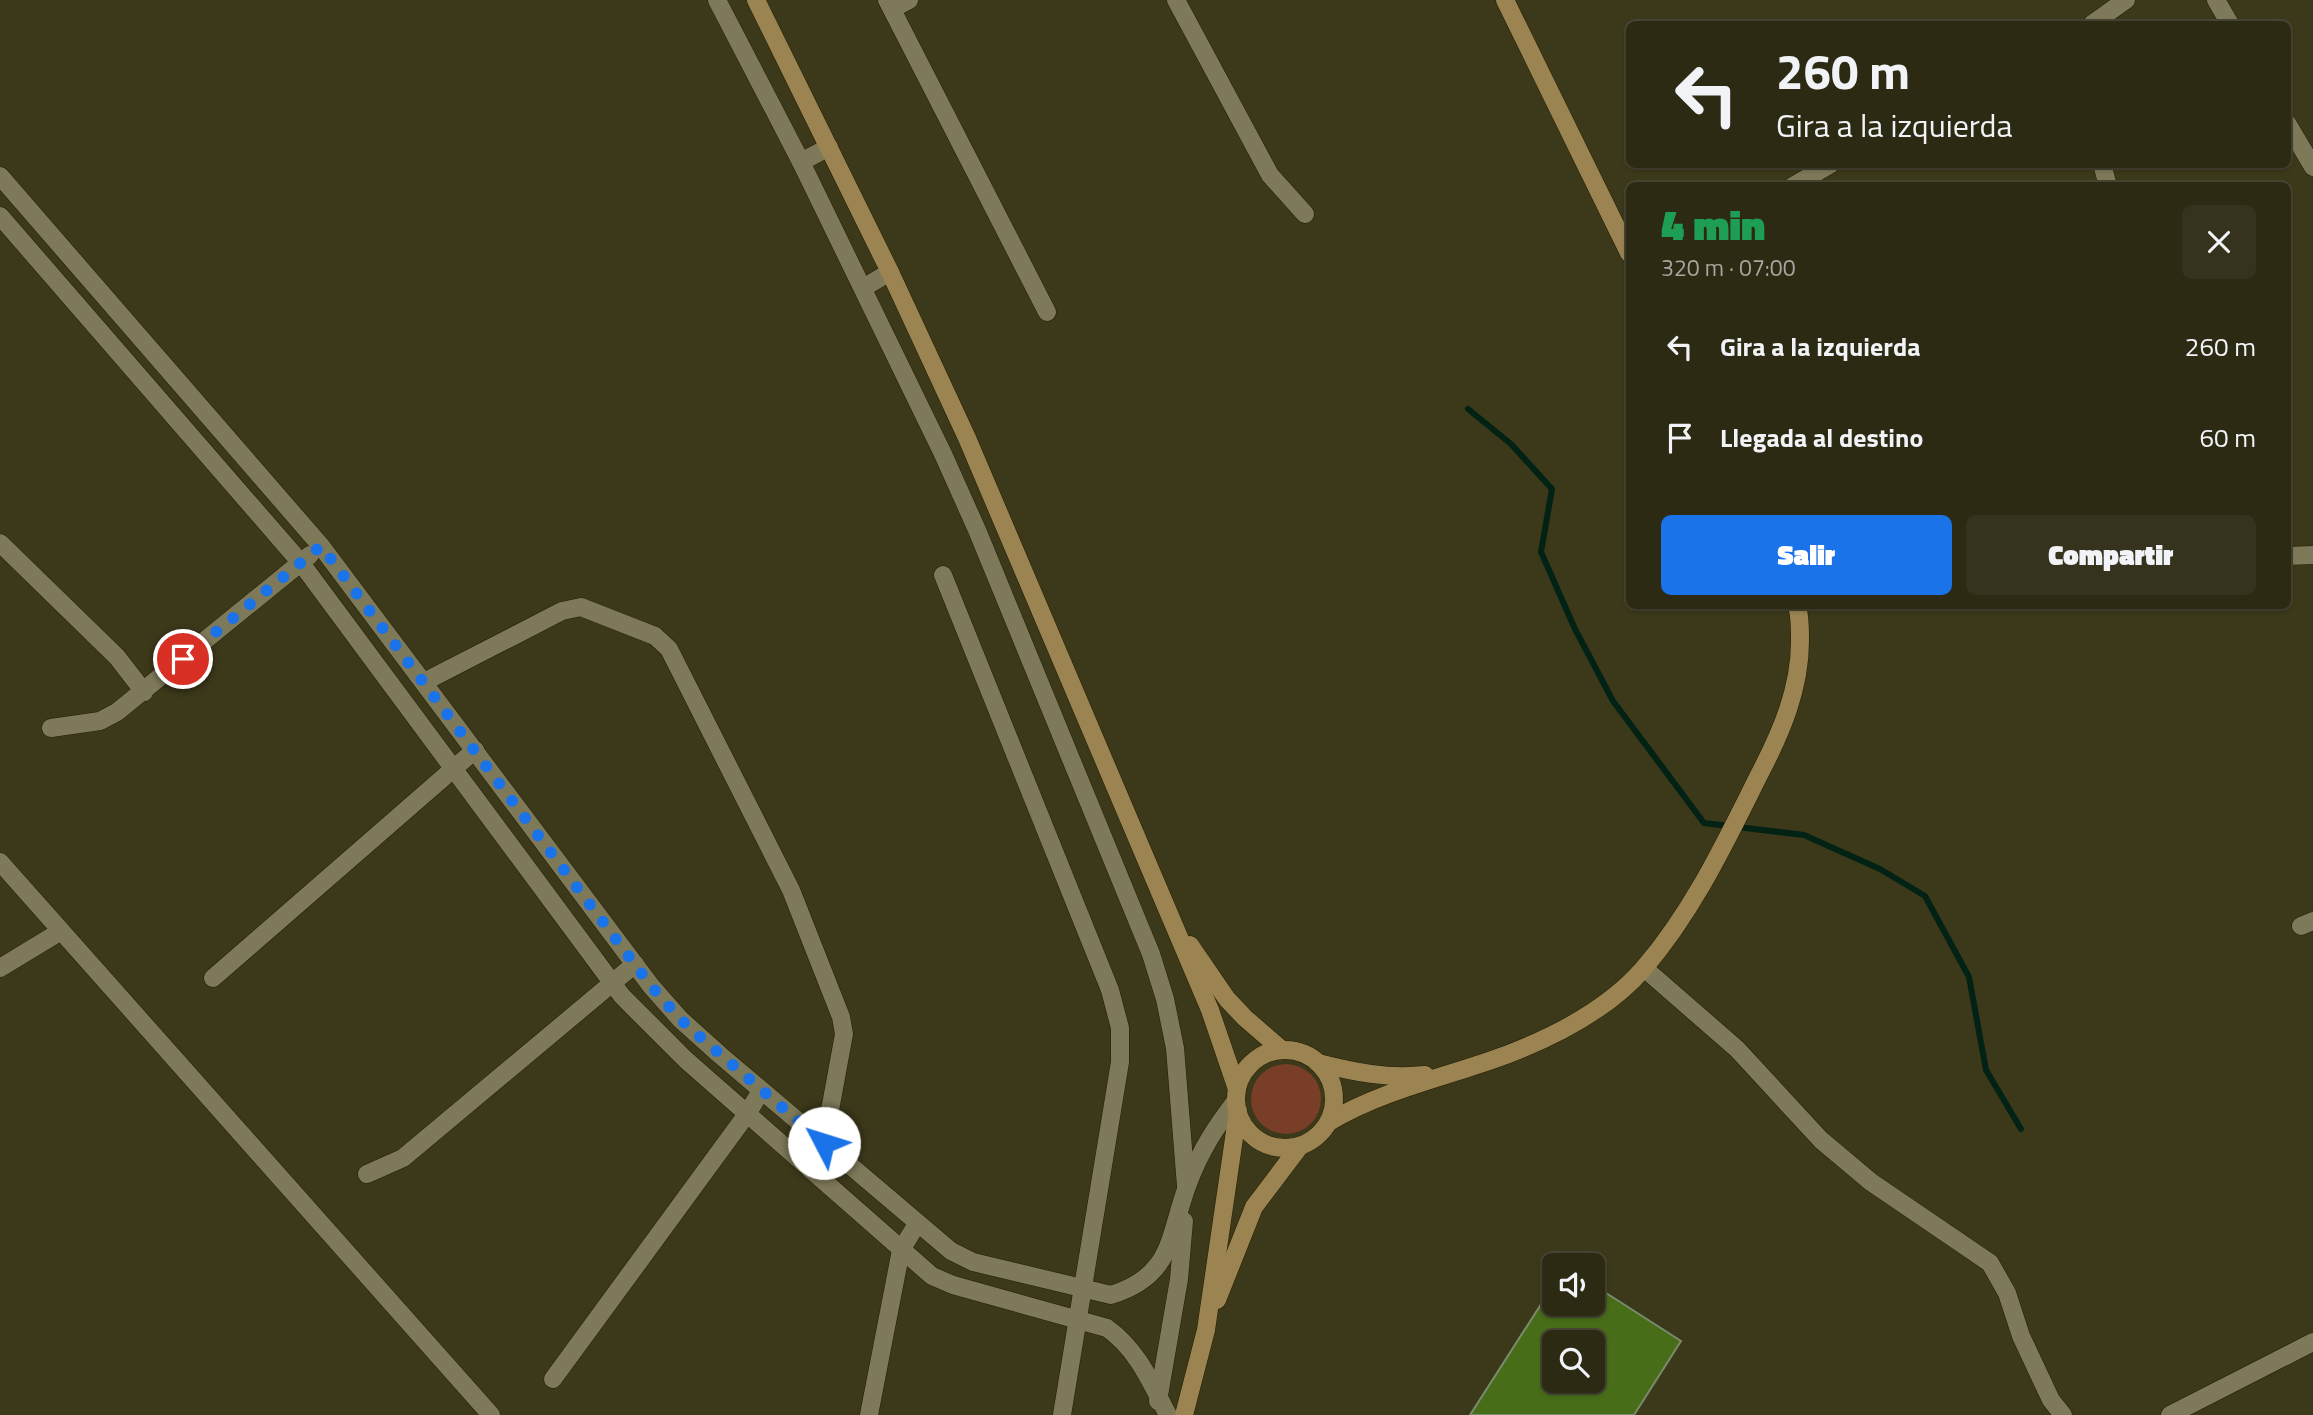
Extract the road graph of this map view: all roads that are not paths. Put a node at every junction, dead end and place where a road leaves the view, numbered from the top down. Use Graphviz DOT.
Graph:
graph roads {
  1 [pos="717,0"];
  2 [pos="756,0"];
  3 [pos="909,0"];
  4 [pos="1177,0"];
  5 [pos="1506,0"];
  6 [pos="2126,0"];
  7 [pos="2216,0"];
  8 [pos="890,4"];
  9 [pos="2096,21"];
  10 [pos="2228,21"];
  11 [pos="2291,130"];
  12 [pos="829,147"];
  13 [pos="801,162"];
  14 [pos="2313,167"];
  15 [pos="1824,168"];
  16 [pos="0,176"];
  17 [pos="1800,182"];
  18 [pos="1305,214"];
  19 [pos="0,216"];
  20 [pos="1626,247"];
  21 [pos="890,272"];
  22 [pos="863,288"];
  23 [pos="1047,312"];
  24 [pos="967,438"];
  25 [pos="943,454"];
  26 [pos="1000,515"];
  27 [pos="977,530"];
  28 [pos="0,543"];
  29 [pos="321,546"];
  30 [pos="2291,555"];
  31 [pos="2313,555"];
  32 [pos="301,563"];
  33 [pos="943,575"];
  34 [pos="1798,609"];
  35 [pos="424,682"];
  36 [pos="144,692"];
  37 [pos="51,728"];
  38 [pos="475,750"];
  39 [pos="454,768"];
  40 [pos="0,862"];
  41 [pos="1168,914"];
  42 [pos="61,930"];
  43 [pos="635,964"];
  44 [pos="0,968"];
  45 [pos="1644,968"];
  46 [pos="213,978"];
  47 [pos="613,984"];
  48 [pos="1282,1050"];
  49 [pos="1318,1063"];
  50 [pos="1452,1072"];
  51 [pos="761,1091"];
  52 [pos="1237,1100"];
  53 [pos="747,1114"];
  54 [pos="1329,1122"];
  55 [pos="824,1143"];
  56 [pos="1300,1146"];
  57 [pos="811,1170"];
  58 [pos="367,1174"];
  59 [pos="1186,1189"];
  60 [pos="917,1224"];
  61 [pos="901,1250"];
  62 [pos="1082,1288"];
  63 [pos="1077,1320"];
  64 [pos="1206,1330"];
  65 [pos="2313,1342"];
  66 [pos="553,1379"];
  67 [pos="1157,1406"];
  68 [pos="491,1415"];
  69 [pos="869,1415"];
  70 [pos="1062,1415"];
  71 [pos="1168,1415"];
  72 [pos="1184,1415"];
  73 [pos="2063,1415"];
  74 [pos="2170,1415"];
  1 -- 13 [label="street"];
  2 -- 12 [label="main road"];
  3 -- 8 [label="street"];
  4 -- 18 [label="street"];
  5 -- 20 [label="main road"];
  6 -- 9 [label="street"];
  7 -- 10 [label="street"];
  8 -- 23 [label="street"];
  11 -- 14 [label="street"];
  12 -- 13 [label="street"];
  12 -- 21 [label="main road"];
  13 -- 22 [label="street"];
  15 -- 17 [label="street"];
  16 -- 29 [label="street"];
  19 -- 32 [label="street"];
  21 -- 22 [label="street"];
  21 -- 24 [label="main road"];
  22 -- 25 [label="street"];
  24 -- 25 [label="street"];
  24 -- 26 [label="main road"];
  25 -- 27 [label="street"];
  26 -- 27 [label="street"];
  26 -- 41 [label="main road"];
  27 -- 59 [label="street"];
  28 -- 36 [label="street"];
  29 -- 32 [label="street"];
  29 -- 35 [label="street"];
  30 -- 31 [label="street"];
  32 -- 36 [label="street"];
  32 -- 39 [label="street"];
  33 -- 62 [label="street"];
  34 -- 45 [label="main road"];
  35 -- 38 [label="street"];
  35 -- 55 [label="street"];
  36 -- 37 [label="street"];
  38 -- 39 [label="street"];
  38 -- 43 [label="street"];
  39 -- 46 [label="street"];
  39 -- 47 [label="street"];
  40 -- 42 [label="street"];
  41 -- 48 [label="main road"];
  41 -- 52 [label="main road"];
  42 -- 44 [label="street"];
  42 -- 68 [label="street"];
  43 -- 47 [label="street"];
  43 -- 51 [label="street"];
  45 -- 50 [label="main road"];
  45 -- 73 [label="street"];
  47 -- 53 [label="street"];
  47 -- 58 [label="street"];
  48 -- 49 [label="main road"];
  48 -- 52 [label="main road"];
  49 -- 50 [label="main road"];
  49 -- 54 [label="main road"];
  50 -- 54 [label="main road"];
  51 -- 53 [label="street"];
  51 -- 55 [label="street"];
  52 -- 56 [label="main road"];
  52 -- 59 [label="street"];
  52 -- 64 [label="main road"];
  53 -- 57 [label="street"];
  53 -- 66 [label="street"];
  54 -- 56 [label="main road"];
  55 -- 57 [label="street"];
  55 -- 60 [label="street"];
  56 -- 64 [label="main road"];
  57 -- 61 [label="street"];
  59 -- 62 [label="street"];
  59 -- 67 [label="street"];
  60 -- 61 [label="street"];
  60 -- 62 [label="street"];
  61 -- 63 [label="street"];
  61 -- 69 [label="street"];
  62 -- 63 [label="street"];
  63 -- 67 [label="street"];
  63 -- 70 [label="street"];
  64 -- 72 [label="main road"];
  65 -- 74 [label="street"];
  67 -- 71 [label="street"];
}
